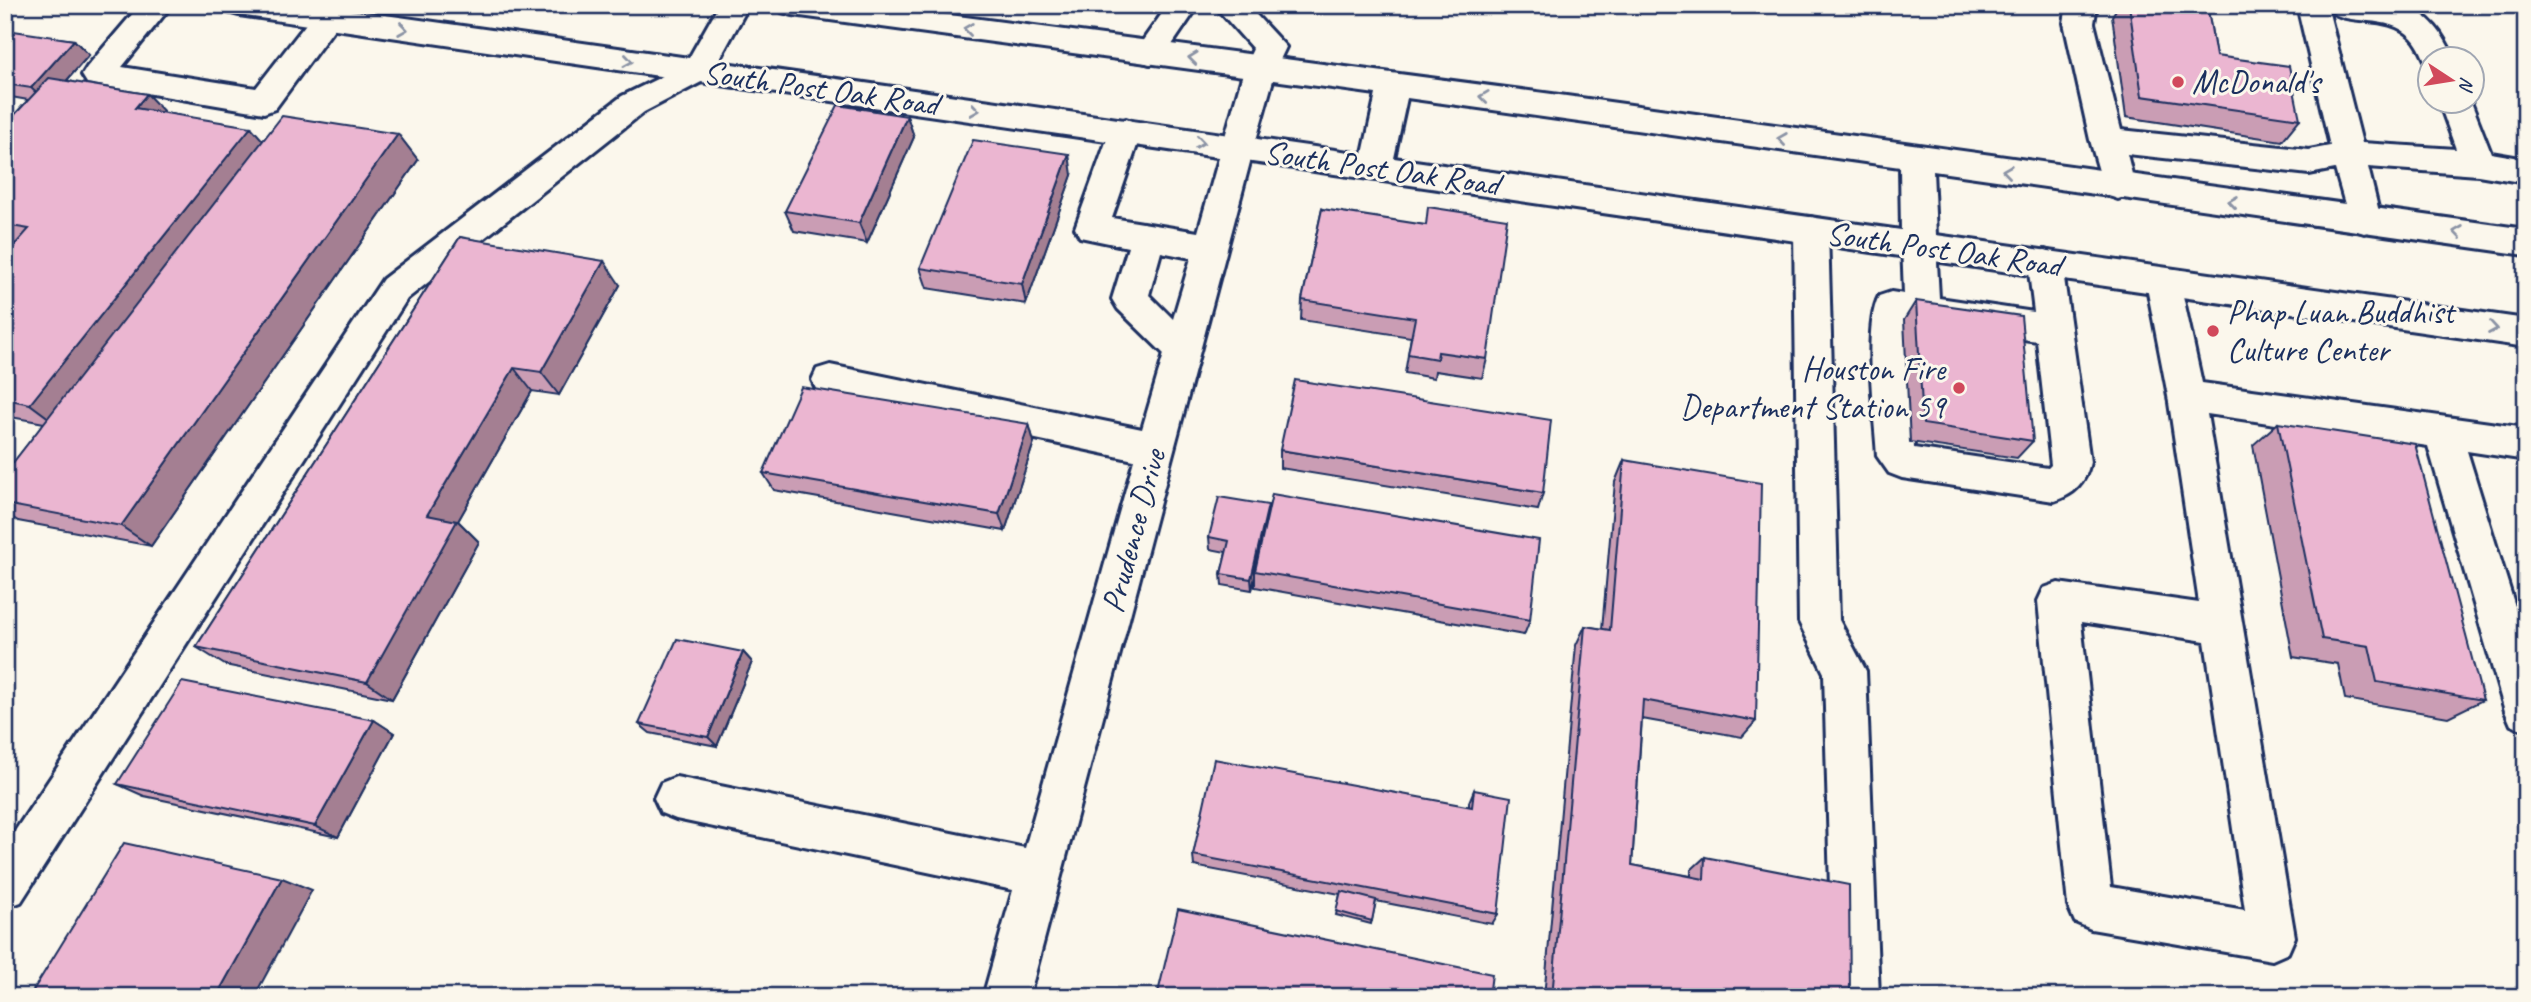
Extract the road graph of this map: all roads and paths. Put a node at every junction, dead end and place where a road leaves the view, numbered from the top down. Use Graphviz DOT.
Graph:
graph roads {
  1 [pos="157,5"];
  2 [pos="239,5"];
  3 [pos="734,5"];
  4 [pos="793,5"];
  5 [pos="1184,5"];
  6 [pos="1229,5"];
  7 [pos="2082,5"];
  8 [pos="2312,5"];
  9 [pos="2341,5"];
  10 [pos="311,12"];
  11 [pos="2433,46"];
  12 [pos="1150,53"];
  13 [pos="1261,66"];
  14 [pos="698,71"];
  15 [pos="1394,86"];
  16 [pos="2460,116"];
  17 [pos="1126,131"];
  18 [pos="2106,139"];
  19 [pos="1238,147"];
  20 [pos="2349,154"];
  21 [pos="1916,158"];
  22 [pos="2478,163"];
  23 [pos="1377,167"];
  24 [pos="2526,171"];
  25 [pos="2118,186"];
  26 [pos="2364,219"];
  27 [pos="1811,230"];
  28 [pos="1148,237"];
  29 [pos="2526,242"];
  30 [pos="1919,244"];
  31 [pos="1211,248"];
  32 [pos="2045,264"];
  33 [pos="2163,282"];
  34 [pos="1922,310"];
  35 [pos="2053,329"];
  36 [pos="2526,333"];
  37 [pos="1183,350"];
  38 [pos="830,380"];
  39 [pos="2186,397"];
  40 [pos="2443,433"];
  41 [pos="2526,444"];
  42 [pos="1156,447"];
  43 [pos="2223,625"];
  44 [pos="2526,711"];
  45 [pos="676,797"];
  46 [pos="1040,873"];
  47 [pos="5,886"];
  48 [pos="1006,997"];
  49 [pos="1856,997"];
  1 -- 10 [label="main road"];
  2 -- 10 [label="main road, South Post Oak Road"];
  3 -- 14 [label="main road"];
  12 -- 4 [label="main road, one-way"];
  5 -- 12 [label="main road"];
  6 -- 13 [label="main road, Prudence Drive"];
  7 -- 18 [label="main road"];
  8 -- 20 [label="main road"];
  9 -- 11 [label="main road"];
  10 -- 14 [label="main road, South Post Oak Road, one-way"];
  13 -- 12 [label="main road, one-way"];
  13 -- 15 [label="main road"];
  13 -- 19 [label="main road, Prudence Drive"];
  14 -- 17 [label="main road, South Post Oak Road, one-way"];
  14 -- 47 [label="main road"];
  21 -- 15 [label="main road, one-way"];
  15 -- 23 [label="main road"];
  16 -- 22 [label="main road"];
  17 -- 19 [label="main road, South Post Oak Road, one-way"];
  17 -- 28 [label="main road"];
  18 -- 20 [label="main road"];
  18 -- 25 [label="main road"];
  19 -- 23 [label="main road, South Post Oak Road"];
  19 -- 31 [label="main road, Prudence Drive"];
  20 -- 22 [label="main road"];
  20 -- 26 [label="main road"];
  25 -- 21 [label="main road, one-way"];
  21 -- 30 [label="main road"];
  22 -- 24 [label="main road"];
  23 -- 27 [label="main road, South Post Oak Road"];
  26 -- 25 [label="main road, one-way"];
  29 -- 26 [label="main road, one-way"];
  27 -- 30 [label="main road, South Post Oak Road"];
  27 -- 49 [label="main road"];
  28 -- 31 [label="main road"];
  28 -- 37 [label="main road"];
  30 -- 32 [label="main road, South Post Oak Road"];
  30 -- 34 [label="main road"];
  31 -- 37 [label="main road, Prudence Drive"];
  32 -- 33 [label="main road, South Post Oak Road"];
  32 -- 35 [label="main road"];
  33 -- 36 [label="main road, South Post Oak Road, one-way"];
  33 -- 39 [label="main road"];
  34 -- 35 [label="main road"];
  34 -- 35 [label="main road"];
  37 -- 42 [label="main road, Prudence Drive"];
  38 -- 42 [label="main road"];
  39 -- 40 [label="main road"];
  39 -- 43 [label="main road"];
  40 -- 41 [label="main road"];
  40 -- 44 [label="main road"];
  42 -- 46 [label="main road, Prudence Drive"];
  43 -- 43 [label="main road"];
  45 -- 46 [label="main road"];
  46 -- 48 [label="main road, Prudence Drive"];
}
